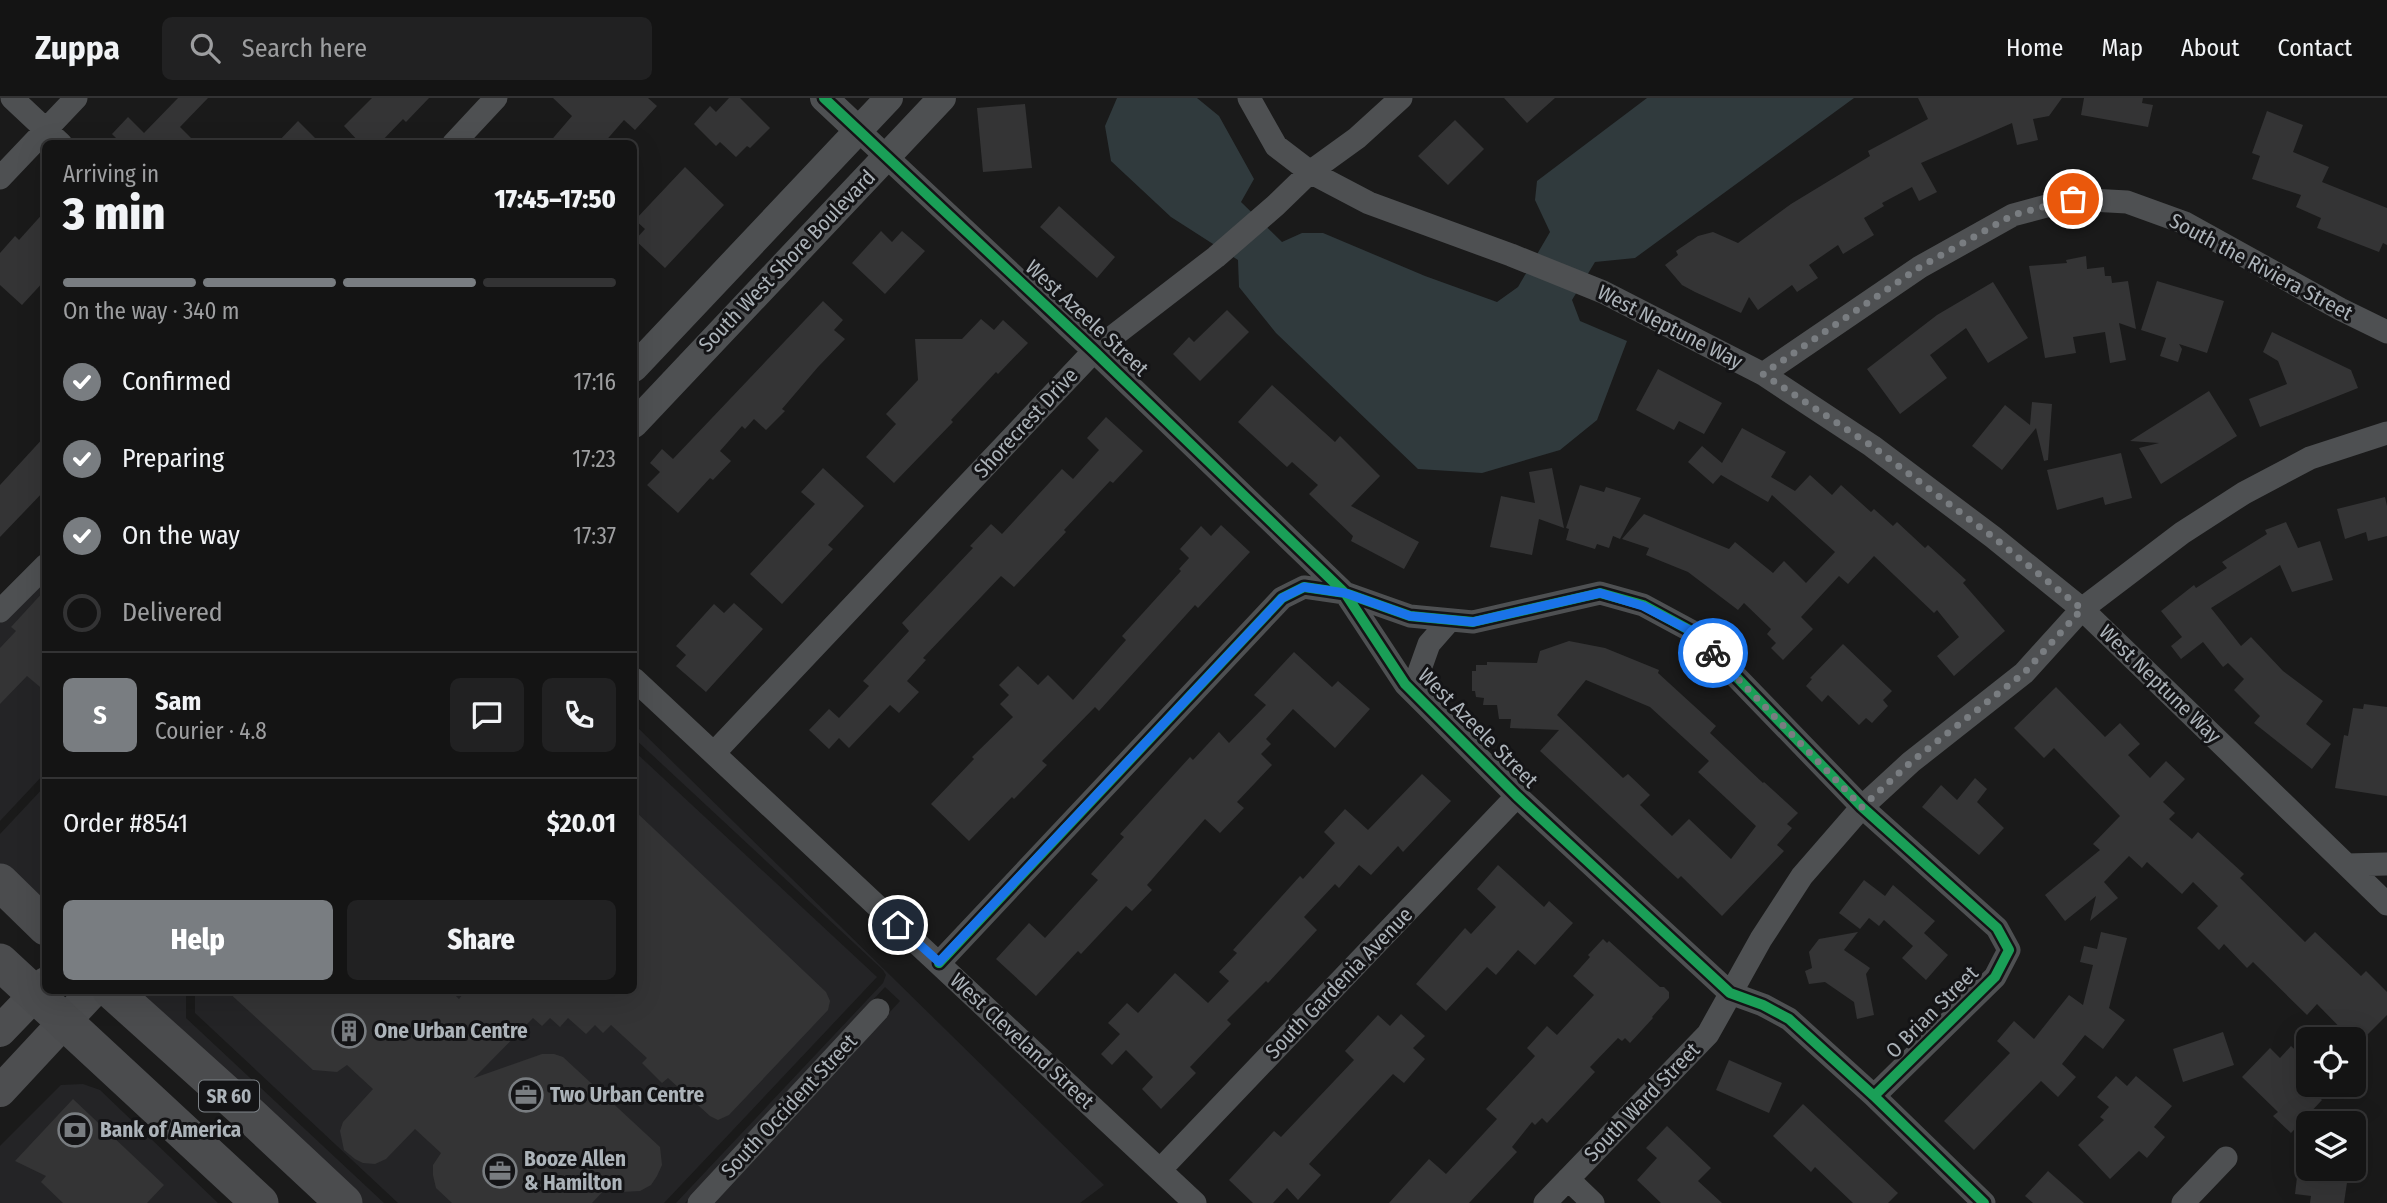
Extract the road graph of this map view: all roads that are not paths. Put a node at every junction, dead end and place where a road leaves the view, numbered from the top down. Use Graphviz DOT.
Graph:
graph roads {
  1 [pos="12,98"];
  2 [pos="76,98"];
  3 [pos="496,98"];
  4 [pos="824,98"];
  5 [pos="889,98"];
  6 [pos="942,98"];
  7 [pos="1249,98"];
  8 [pos="1401,98"];
  9 [pos="859,130"];
  10 [pos="54,136"];
  11 [pos="457,140"];
  12 [pos="42,145"];
  13 [pos="887,156"];
  14 [pos="1310,172"];
  15 [pos="0,178"];
  16 [pos="2387,332"];
  17 [pos="1094,351"];
  18 [pos="637,365"];
  19 [pos="1763,374"];
  20 [pos="637,421"];
  21 [pos="2387,433"];
  22 [pos="42,569"];
  23 [pos="1345,593"];
  24 [pos="2082,609"];
  25 [pos="0,611"];
  26 [pos="1450,620"];
  27 [pos="637,682"];
  28 [pos="1422,700"];
  29 [pos="714,754"];
  30 [pos="1517,796"];
  31 [pos="1862,807"];
  32 [pos="2347,864"];
  33 [pos="2387,864"];
  34 [pos="0,882"];
  35 [pos="2387,904"];
  36 [pos="42,923"];
  37 [pos="0,961"];
  38 [pos="939,962"];
  39 [pos="40,988"];
  40 [pos="1730,993"];
  41 [pos="44,994"];
  42 [pos="90,994"];
  43 [pos="115,994"];
  44 [pos="878,1010"];
  45 [pos="65,1023"];
  46 [pos="0,1031"];
  47 [pos="0,1091"];
  48 [pos="1874,1096"];
  49 [pos="2226,1158"];
  50 [pos="1160,1170"];
  51 [pos="1568,1179"];
  52 [pos="260,1203"];
  53 [pos="344,1203"];
  54 [pos="699,1203"];
  55 [pos="1195,1203"];
  56 [pos="1545,1203"];
  57 [pos="1593,1203"];
  58 [pos="1984,1203"];
  59 [pos="2183,1203"];
  1 -- 10 [label="street"];
  2 -- 10 [label="street"];
  3 -- 11 [label="street"];
  4 -- 9 [label="street, West Azeele Street"];
  5 -- 9 [label="street, South West Shore Boulevard"];
  6 -- 13 [label="street, South West Shore Boulevard"];
  7 -- 14 [label="street, West Neptune Way"];
  8 -- 14 [label="street, Shorecrest Drive"];
  9 -- 13 [label="street, West Azeele Street"];
  9 -- 18 [label="street, South West Shore Boulevard"];
  12 -- 15 [label="street"];
  13 -- 17 [label="street, West Azeele Street"];
  13 -- 20 [label="street, South West Shore Boulevard"];
  14 -- 17 [label="street, Shorecrest Drive"];
  14 -- 19 [label="street, West Neptune Way"];
  16 -- 19 [label="street, South the Riviera Street"];
  17 -- 23 [label="street, West Azeele Street"];
  17 -- 29 [label="street, Shorecrest Drive"];
  19 -- 24 [label="street, West Neptune Way"];
  21 -- 24 [label="street, South Ward Street"];
  22 -- 25 [label="street"];
  23 -- 26 [label="street"];
  23 -- 28 [label="street, West Azeele Street"];
  23 -- 38 [label="street"];
  24 -- 31 [label="street, South Ward Street"];
  24 -- 32 [label="street, West Neptune Way"];
  26 -- 28 [label="street"];
  26 -- 31 [label="street"];
  27 -- 29 [label="street, West Cleveland Street"];
  28 -- 30 [label="street, West Azeele Street"];
  29 -- 38 [label="street, West Cleveland Street"];
  30 -- 40 [label="street, West Azeele Street"];
  30 -- 50 [label="street, South Gardenia Avenue"];
  31 -- 40 [label="street, South Ward Street"];
  31 -- 48 [label="street, O Brian Street"];
  32 -- 33 [label="street"];
  32 -- 35 [label="street, West Neptune Way"];
  34 -- 36 [label="main road"];
  37 -- 39 [label="main road, SR 60"];
  38 -- 50 [label="street, West Cleveland Street"];
  39 -- 46 [label="main road"];
  40 -- 48 [label="street, West Azeele Street"];
  40 -- 51 [label="street, South Ward Street"];
  41 -- 45 [label="main road, SR 60"];
  42 -- 45 [label="main road"];
  43 -- 53 [label="main road, SR 60"];
  44 -- 54 [label="street, South Occident Street"];
  45 -- 47 [label="main road"];
  45 -- 52 [label="main road, SR 60"];
  48 -- 58 [label="street, West Azeele Street"];
  49 -- 59 [label="street"];
  50 -- 55 [label="street, West Cleveland Street"];
  51 -- 56 [label="street, South Ward Street"];
  51 -- 57 [label="street"];
}
